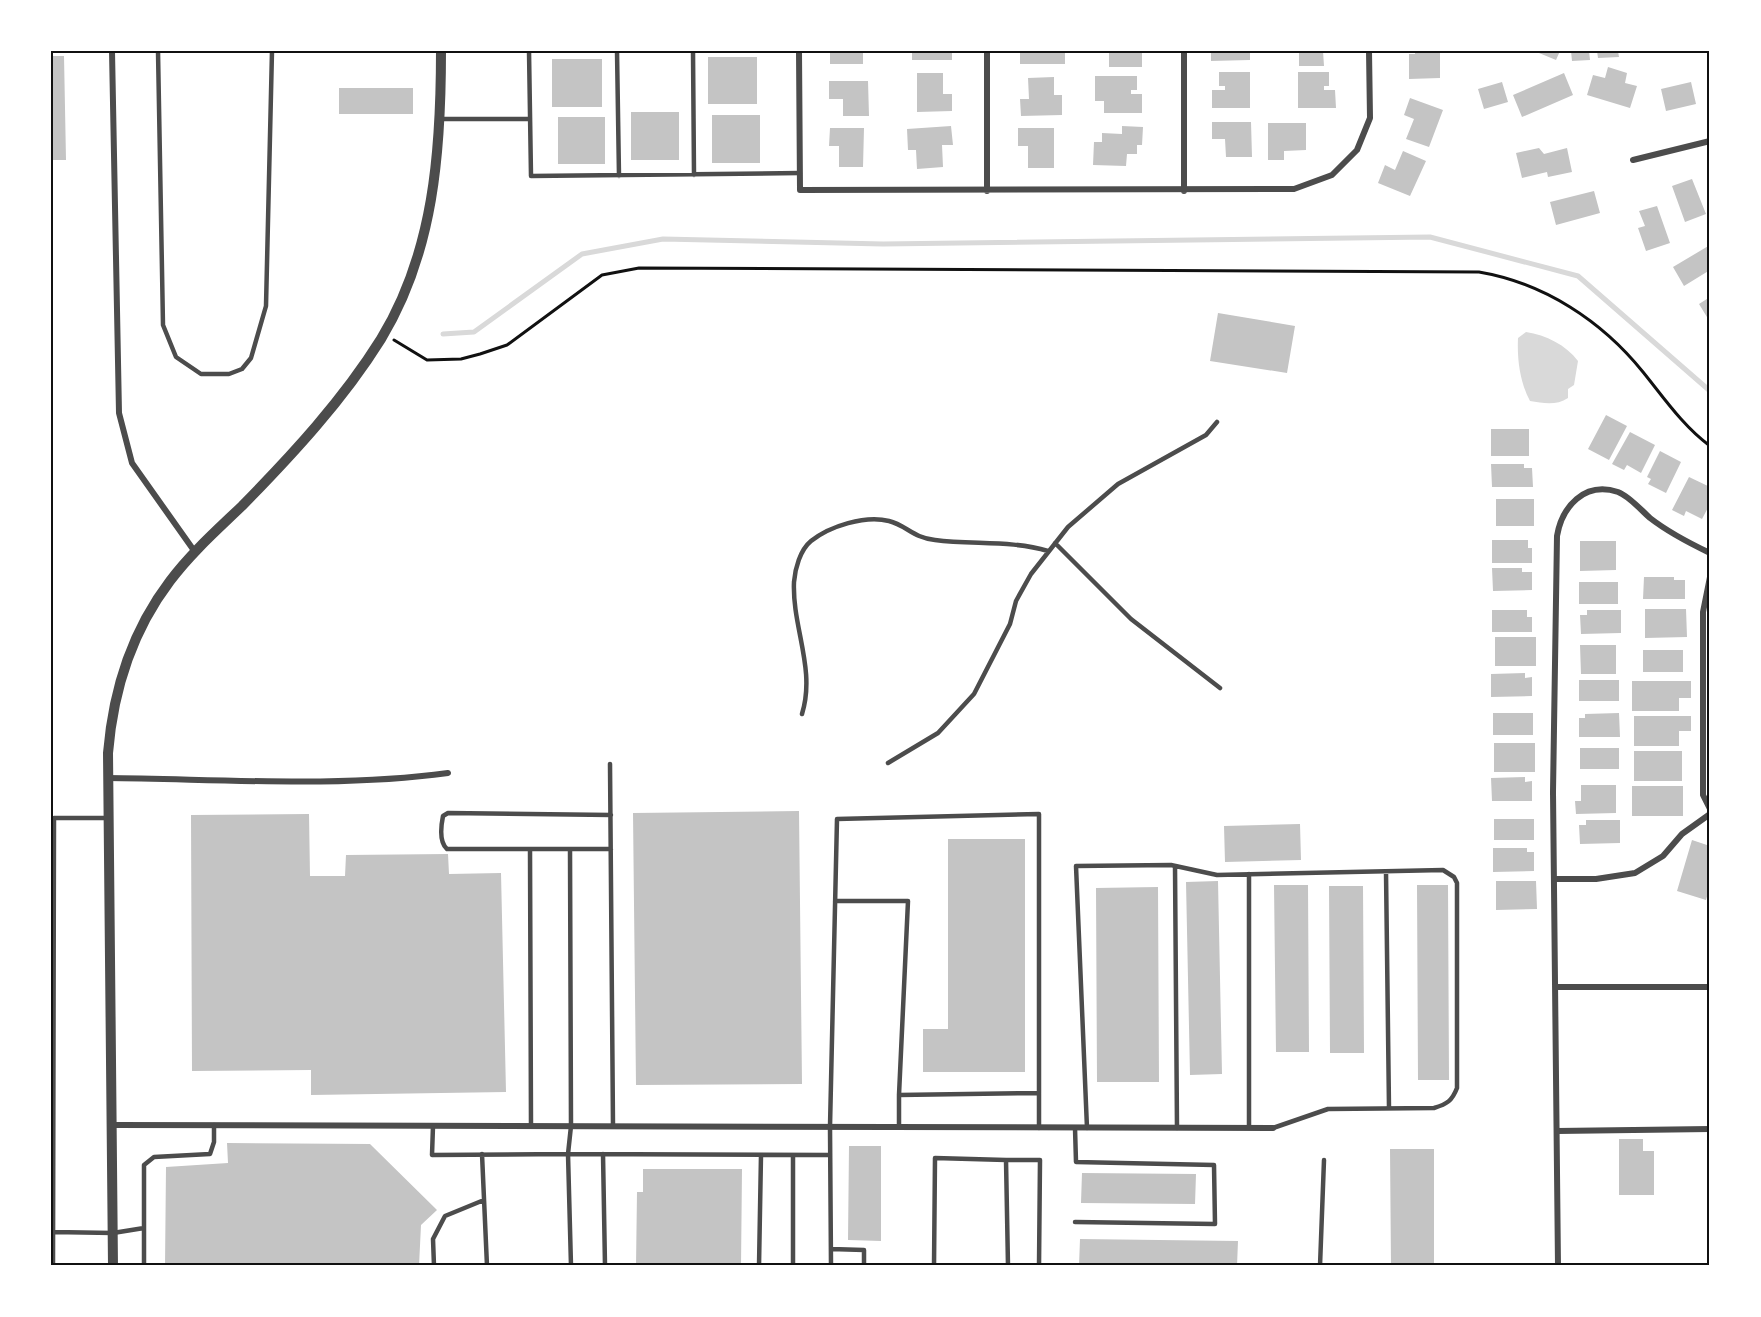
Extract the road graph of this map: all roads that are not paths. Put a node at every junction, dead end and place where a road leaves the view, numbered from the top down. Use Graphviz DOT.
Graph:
graph roads {
  1 [pos="112,51"];
  2 [pos="158,51"];
  3 [pos="272,51"];
  4 [pos="441,51"];
  5 [pos="529,51"];
  6 [pos="617,51"];
  7 [pos="693,51"];
  8 [pos="799,51"];
  9 [pos="987,51"];
  10 [pos="1185,51"];
  11 [pos="1369,51"];
  12 [pos="441,118"];
  13 [pos="530,119"];
  14 [pos="1710,141"];
  15 [pos="1633,160"];
  16 [pos="800,173"];
  17 [pos="694,175"];
  18 [pos="619,176"];
  19 [pos="987,191"];
  20 [pos="1184,191"];
  21 [pos="1217,422"];
  22 [pos="1055,543"];
  23 [pos="1048,551"];
  24 [pos="195,552"];
  25 [pos="1710,553"];
  26 [pos="1710,577"];
  27 [pos="1220,688"];
  28 [pos="802,714"];
  29 [pos="888,763"];
  30 [pos="610,764"];
  31 [pos="448,773"];
  32 [pos="107,778"];
  33 [pos="1710,809"];
  34 [pos="1710,814"];
  35 [pos="610,815"];
  36 [pos="52,818"];
  37 [pos="110,818"];
  38 [pos="530,849"];
  39 [pos="570,849"];
  40 [pos="611,849"];
  41 [pos="1175,866"];
  42 [pos="1386,872"];
  43 [pos="1249,874"];
  44 [pos="1554,879"];
  45 [pos="835,901"];
  46 [pos="1555,987"];
  47 [pos="1710,987"];
  48 [pos="1039,1093"];
  49 [pos="899,1095"];
  50 [pos="1389,1108"];
  51 [pos="113,1125"];
  52 [pos="214,1125"];
  53 [pos="433,1126"];
  54 [pos="531,1126"];
  55 [pos="571,1126"];
  56 [pos="613,1126"];
  57 [pos="830,1127"];
  58 [pos="899,1127"];
  59 [pos="1039,1128"];
  60 [pos="1075,1128"];
  61 [pos="1087,1128"];
  62 [pos="1177,1128"];
  63 [pos="1249,1128"];
  64 [pos="1273,1128"];
  65 [pos="1710,1129"];
  66 [pos="1557,1131"];
  67 [pos="482,1154"];
  68 [pos="568,1154"];
  69 [pos="603,1154"];
  70 [pos="761,1155"];
  71 [pos="793,1155"];
  72 [pos="830,1155"];
  73 [pos="1006,1160"];
  74 [pos="1324,1160"];
  75 [pos="484,1200"];
  76 [pos="1075,1222"];
  77 [pos="144,1227"];
  78 [pos="53,1232"];
  79 [pos="113,1233"];
  80 [pos="831,1249"];
  81 [pos="53,1266"];
  82 [pos="113,1266"];
  83 [pos="144,1266"];
  84 [pos="434,1266"];
  85 [pos="487,1266"];
  86 [pos="571,1266"];
  87 [pos="605,1266"];
  88 [pos="759,1266"];
  89 [pos="793,1266"];
  90 [pos="831,1266"];
  91 [pos="864,1266"];
  92 [pos="934,1266"];
  93 [pos="1008,1266"];
  94 [pos="1039,1266"];
  95 [pos="1320,1266"];
  96 [pos="1558,1266"];
  1 -- 24 [label="street"];
  2 -- 3 [label="lane"];
  4 -- 12 [label="street"];
  5 -- 13 [label="lane"];
  6 -- 18 [label="lane"];
  7 -- 17 [label="lane"];
  8 -- 16 [label="street"];
  9 -- 19 [label="street"];
  10 -- 20 [label="street"];
  11 -- 20 [label="street"];
  12 -- 13 [label="lane"];
  12 -- 24 [label="street"];
  13 -- 18 [label="lane"];
  14 -- 15 [label="street"];
  16 -- 17 [label="lane"];
  16 -- 19 [label="street"];
  17 -- 18 [label="lane"];
  19 -- 20 [label="street"];
  21 -- 22 [label="lane"];
  22 -- 23 [label="lane"];
  22 -- 27 [label="lane"];
  23 -- 28 [label="lane"];
  23 -- 29 [label="lane"];
  24 -- 32 [label="street"];
  25 -- 44 [label="street"];
  26 -- 33 [label="street"];
  30 -- 35 [label="lane"];
  31 -- 32 [label="street"];
  32 -- 37 [label="street"];
  34 -- 44 [label="street"];
  35 -- 38 [label="lane"];
  35 -- 40 [label="lane"];
  36 -- 37 [label="lane"];
  36 -- 78 [label="lane"];
  37 -- 51 [label="street"];
  38 -- 39 [label="lane"];
  38 -- 54 [label="lane"];
  39 -- 40 [label="lane"];
  39 -- 55 [label="lane"];
  40 -- 56 [label="lane"];
  41 -- 43 [label="lane"];
  41 -- 61 [label="lane"];
  41 -- 62 [label="lane"];
  42 -- 43 [label="lane"];
  42 -- 50 [label="lane"];
  42 -- 50 [label="lane"];
  43 -- 63 [label="lane"];
  44 -- 46 [label="street"];
  45 -- 48 [label="lane"];
  45 -- 49 [label="lane"];
  45 -- 57 [label="lane"];
  46 -- 47 [label="street"];
  46 -- 66 [label="street"];
  48 -- 49 [label="lane"];
  48 -- 59 [label="lane"];
  49 -- 58 [label="lane"];
  50 -- 64 [label="lane"];
  51 -- 52 [label="street"];
  51 -- 79 [label="street"];
  52 -- 53 [label="street"];
  52 -- 77 [label="lane"];
  53 -- 54 [label="street"];
  53 -- 67 [label="lane"];
  54 -- 55 [label="street"];
  55 -- 56 [label="street"];
  55 -- 68 [label="lane"];
  56 -- 57 [label="street"];
  57 -- 58 [label="street"];
  57 -- 72 [label="lane"];
  58 -- 59 [label="street"];
  59 -- 60 [label="street"];
  60 -- 61 [label="street"];
  60 -- 76 [label="lane"];
  61 -- 62 [label="street"];
  62 -- 63 [label="street"];
  63 -- 64 [label="street"];
  65 -- 66 [label="street"];
  66 -- 96 [label="street"];
  67 -- 68 [label="lane"];
  67 -- 75 [label="lane"];
  68 -- 69 [label="lane"];
  68 -- 86 [label="lane"];
  69 -- 70 [label="lane"];
  69 -- 87 [label="lane"];
  70 -- 71 [label="lane"];
  70 -- 88 [label="lane"];
  71 -- 72 [label="lane"];
  71 -- 89 [label="lane"];
  72 -- 80 [label="lane"];
  73 -- 92 [label="lane"];
  73 -- 93 [label="lane"];
  73 -- 94 [label="lane"];
  74 -- 95 [label="lane"];
  75 -- 84 [label="lane"];
  75 -- 85 [label="lane"];
  77 -- 79 [label="lane"];
  77 -- 83 [label="lane"];
  78 -- 79 [label="lane"];
  78 -- 81 [label="lane"];
  79 -- 82 [label="street"];
  80 -- 90 [label="lane"];
  80 -- 91 [label="lane"];
}
